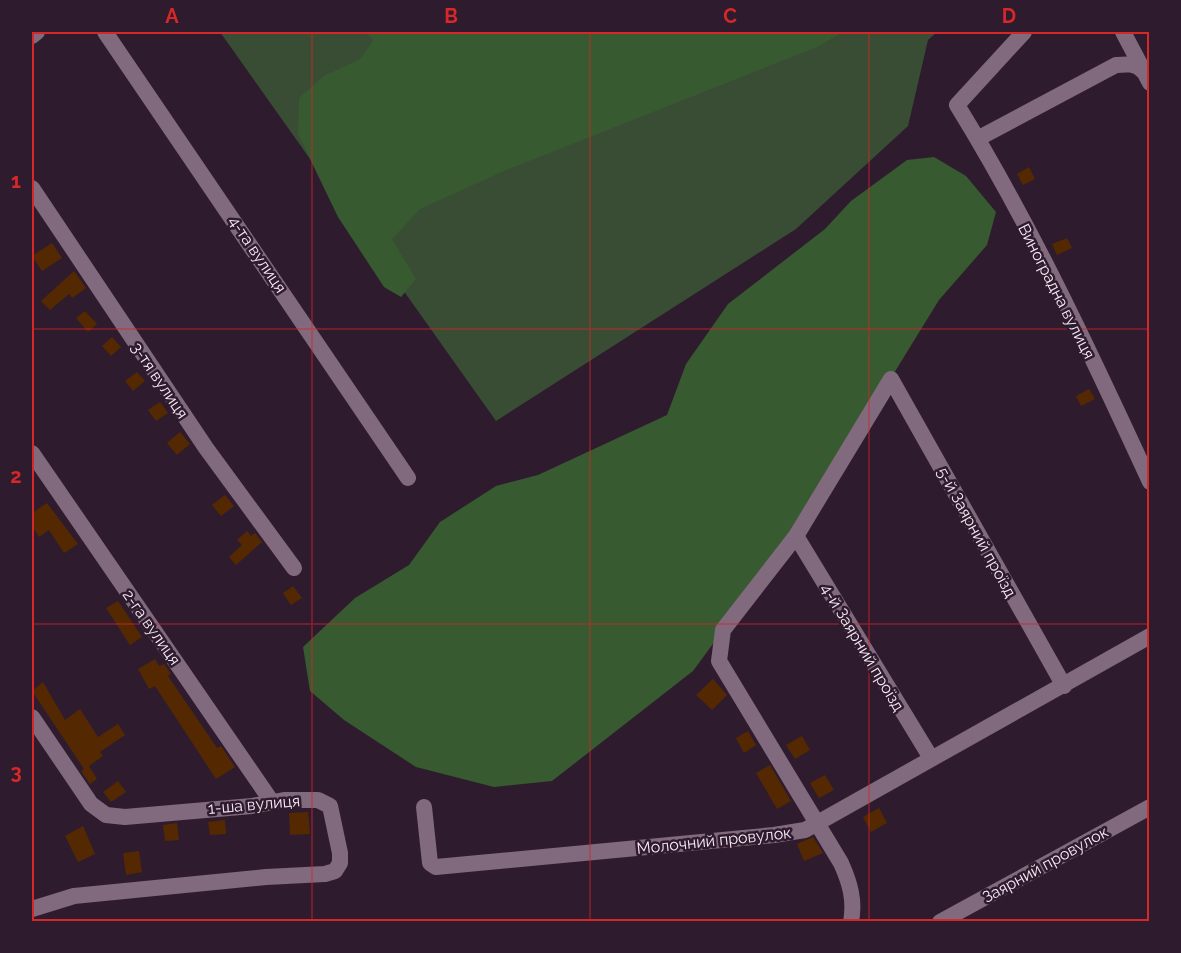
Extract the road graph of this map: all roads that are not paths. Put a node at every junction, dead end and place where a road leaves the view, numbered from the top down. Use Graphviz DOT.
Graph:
graph roads {
  1 [pos="37,32"];
  2 [pos="105,32"];
  3 [pos="1024,32"];
  4 [pos="1123,32"];
  5 [pos="32,36"];
  6 [pos="1146,77"];
  7 [pos="979,138"];
  8 [pos="32,188"];
  9 [pos="32,453"];
  10 [pos="408,478"];
  11 [pos="1149,482"];
  12 [pos="796,536"];
  13 [pos="294,568"];
  14 [pos="1149,636"];
  15 [pos="1064,686"];
  16 [pos="32,717"];
  17 [pos="931,758"];
  18 [pos="272,802"];
  19 [pos="424,807"];
  20 [pos="1149,807"];
  21 [pos="816,821"];
  22 [pos="32,909"];
  23 [pos="851,921"];
  24 [pos="940,921"];
  1 -- 5 [label="street"];
  2 -- 10 [label="street, 4-та вулиця"];
  3 -- 7 [label="street, Виноградна вулиця"];
  4 -- 6 [label="street"];
  6 -- 7 [label="street"];
  7 -- 11 [label="street, Виноградна вулиця"];
  8 -- 13 [label="street, 3-тя вулиця"];
  9 -- 18 [label="street, 2-га вулиця"];
  12 -- 15 [label="street, 5-й Заярний проїзд"];
  12 -- 17 [label="street, 4-й Заярний проїзд"];
  12 -- 21 [label="street"];
  14 -- 15 [label="street, Молочний провулок"];
  15 -- 17 [label="street, Молочний провулок"];
  16 -- 18 [label="street, 1-ша вулиця"];
  17 -- 21 [label="street, Молочний провулок"];
  18 -- 22 [label="street, 1-ша вулиця"];
  19 -- 21 [label="street, Молочний провулок"];
  20 -- 24 [label="street, Заярний провулок"];
  21 -- 23 [label="street"];
}
